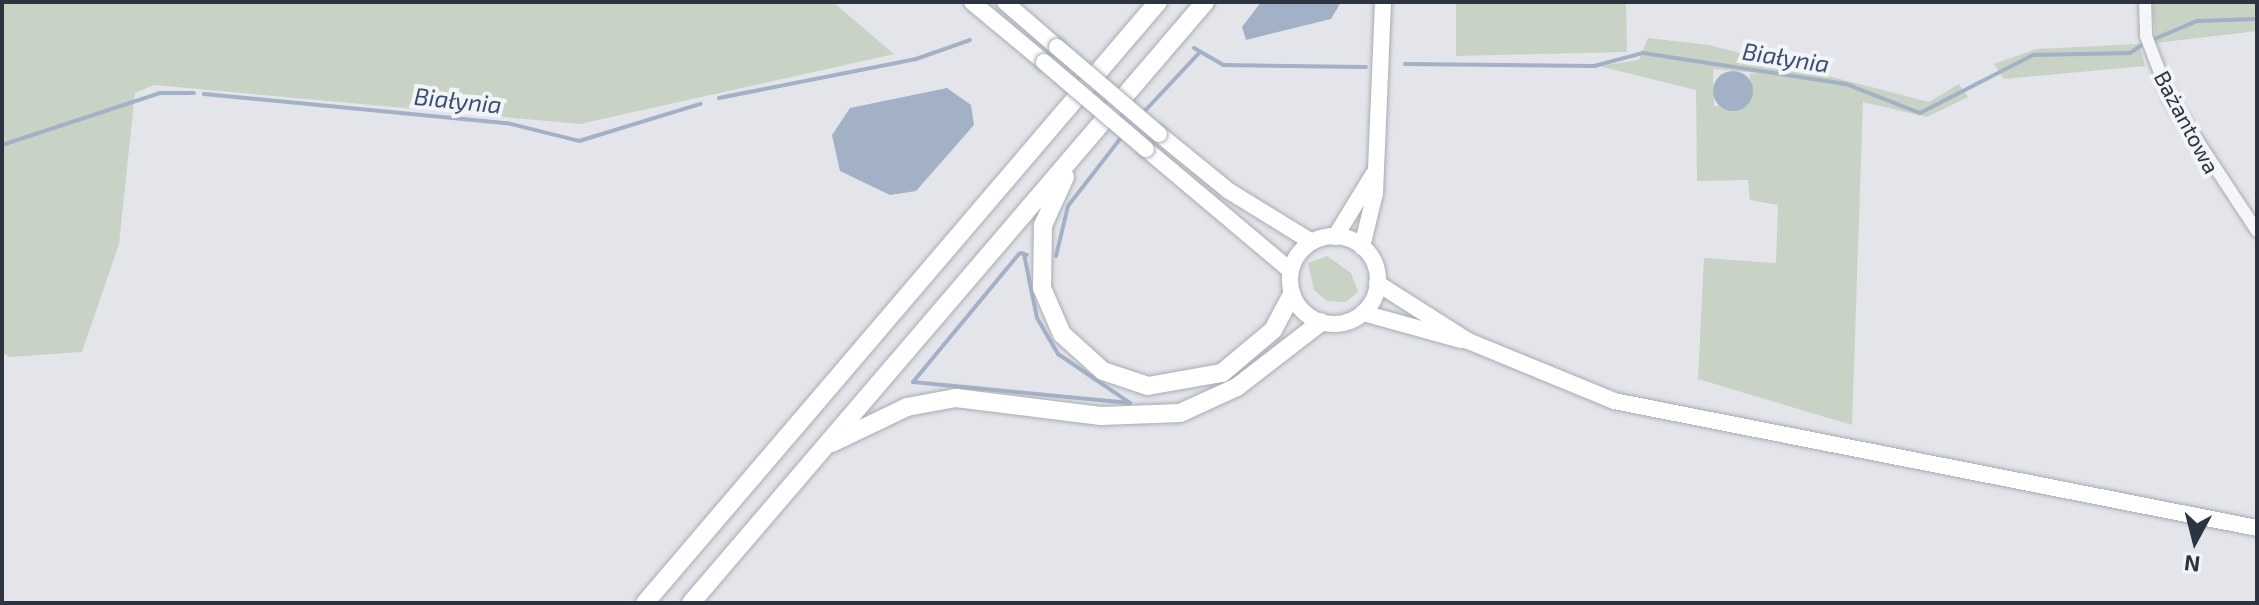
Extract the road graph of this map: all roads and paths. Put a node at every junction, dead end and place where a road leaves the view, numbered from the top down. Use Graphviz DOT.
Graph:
graph roads {
  1 [pos="972,2"];
  2 [pos="1005,2"];
  3 [pos="1158,2"];
  4 [pos="1205,2"];
  5 [pos="1383,2"];
  6 [pos="2145,2"];
  7 [pos="1082,145"];
  8 [pos="1376,170"];
  9 [pos="2257,231"];
  10 [pos="1335,237"];
  11 [pos="1312,242"];
  12 [pos="1362,247"];
  13 [pos="1291,271"];
  14 [pos="1377,283"];
  15 [pos="1292,295"];
  16 [pos="1363,313"];
  17 [pos="1321,322"];
  18 [pos="1468,341"];
  19 [pos="823,448"];
  20 [pos="2257,528"];
  21 [pos="645,603"];
  22 [pos="691,603"];
  1 -- 13 [label="main road, bridge"];
  2 -- 11 [label="main road, bridge"];
  3 -- 21 [label="highway"];
  4 -- 7 [label="highway"];
  5 -- 8 [label="main road"];
  6 -- 9 [label="street, Bażantowa"];
  7 -- 15 [label="highway"];
  7 -- 19 [label="highway"];
  8 -- 10 [label="main road"];
  8 -- 12 [label="main road"];
  10 -- 11 [label="main road"];
  10 -- 12 [label="main road"];
  11 -- 13 [label="main road"];
  12 -- 14 [label="main road"];
  13 -- 15 [label="main road"];
  14 -- 16 [label="main road"];
  14 -- 18 [label="main road"];
  15 -- 17 [label="main road"];
  16 -- 17 [label="main road"];
  16 -- 18 [label="main road"];
  17 -- 19 [label="highway"];
  18 -- 20 [label="main road"];
  19 -- 22 [label="highway"];
}
